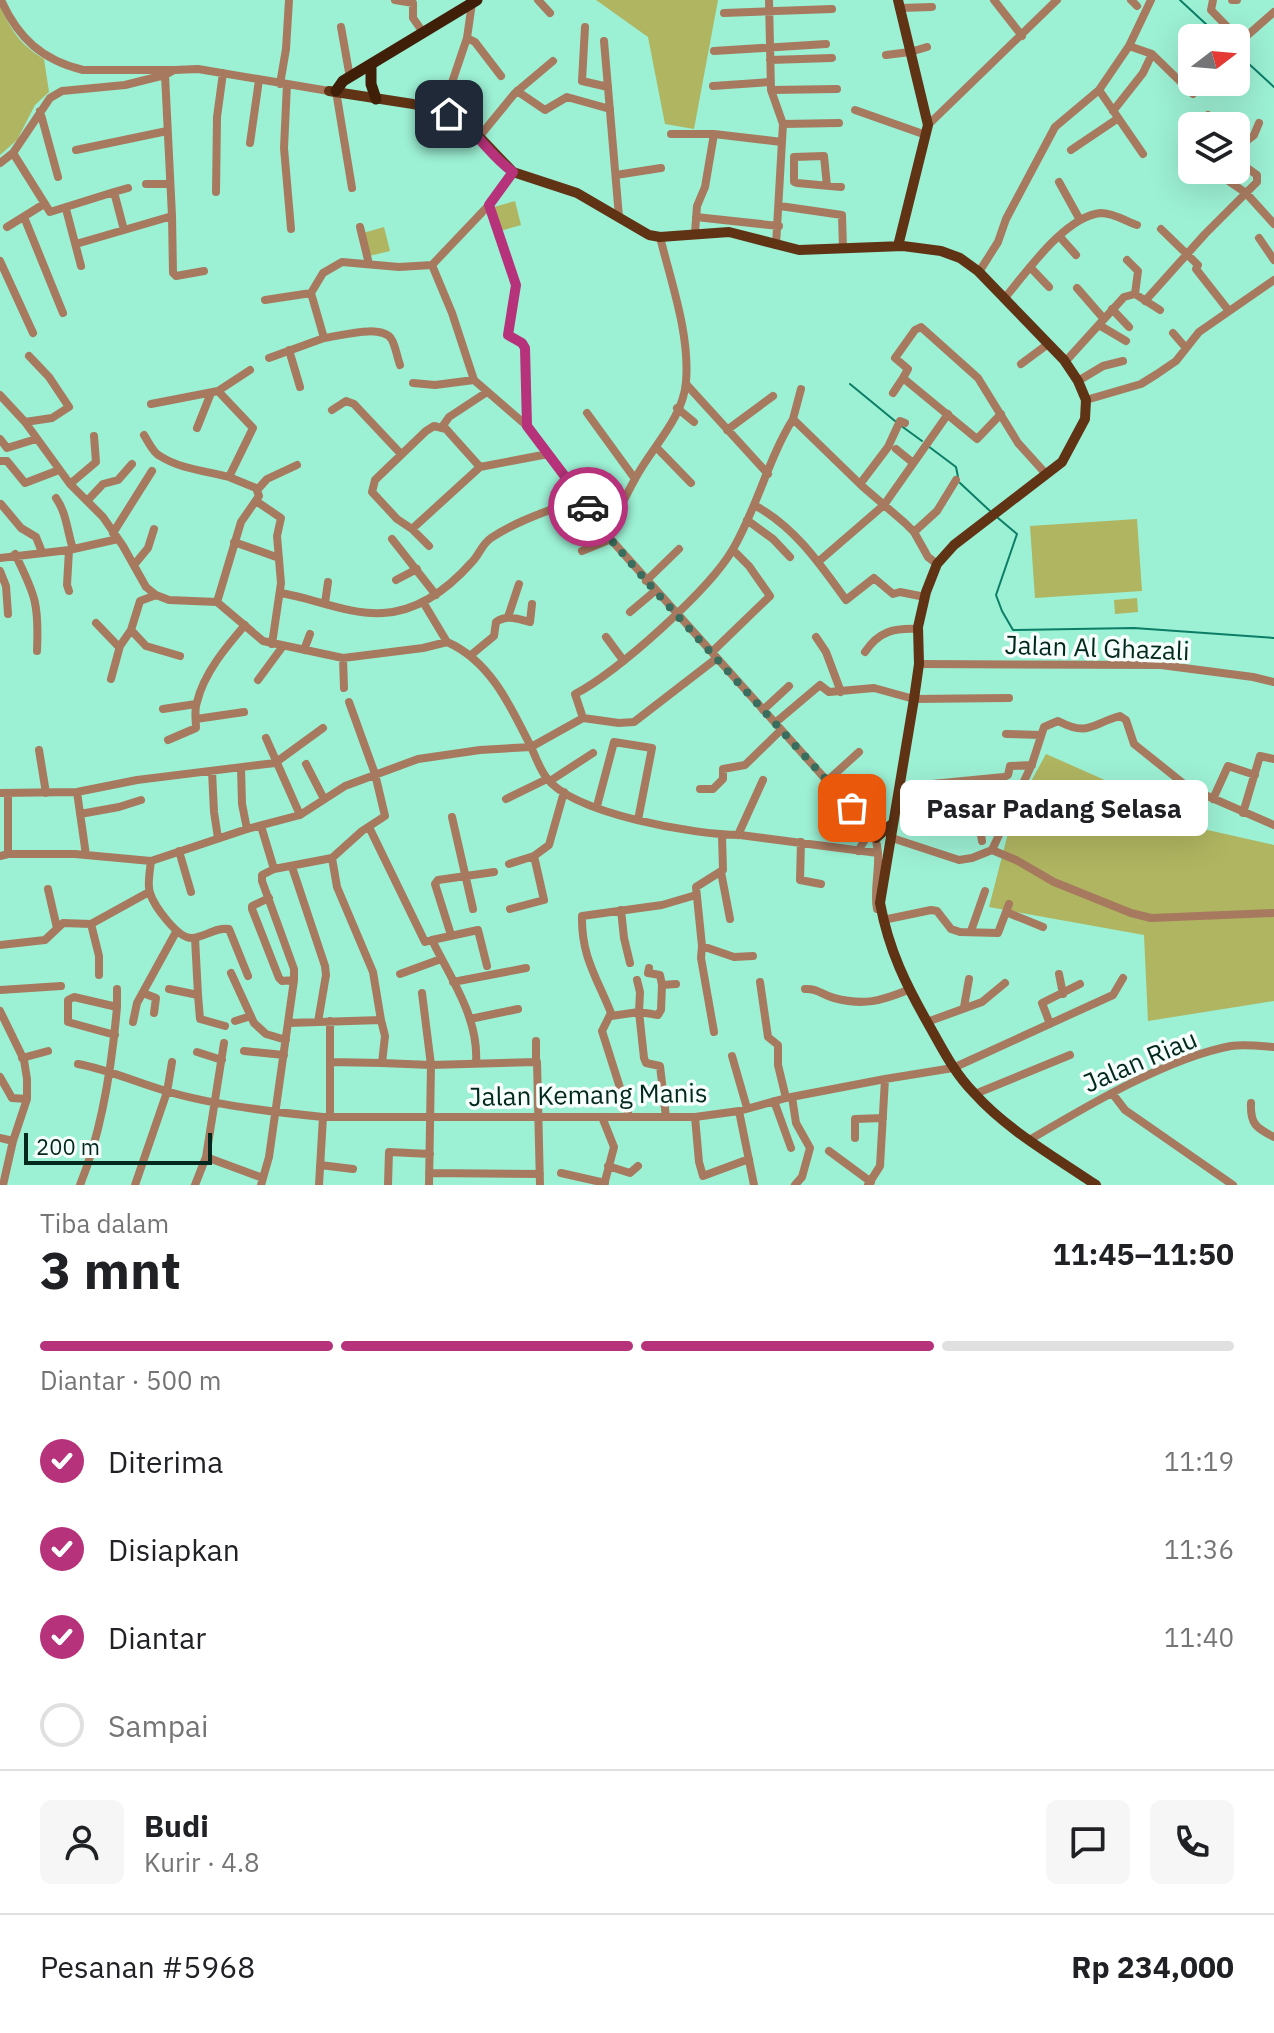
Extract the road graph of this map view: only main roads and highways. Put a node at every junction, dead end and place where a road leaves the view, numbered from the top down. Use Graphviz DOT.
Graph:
graph roads {
  1 [pos="471,1"];
  2 [pos="898,4"];
  3 [pos="371,64"];
  4 [pos="333,91"];
  5 [pos="376,99"];
  6 [pos="898,246"];
  7 [pos="894,821"];
  8 [pos="874,834"];
  9 [pos="1096,1185"];
  1 -- 3 [label="highway"];
  1 -- 4 [label="highway"];
  2 -- 6 [label="main road"];
  3 -- 4 [label="highway"];
  3 -- 5 [label="highway"];
  4 -- 5 [label="main road"];
  5 -- 6 [label="main road"];
  6 -- 7 [label="main road"];
  7 -- 8 [label="main road"];
  7 -- 9 [label="main road"];
}
